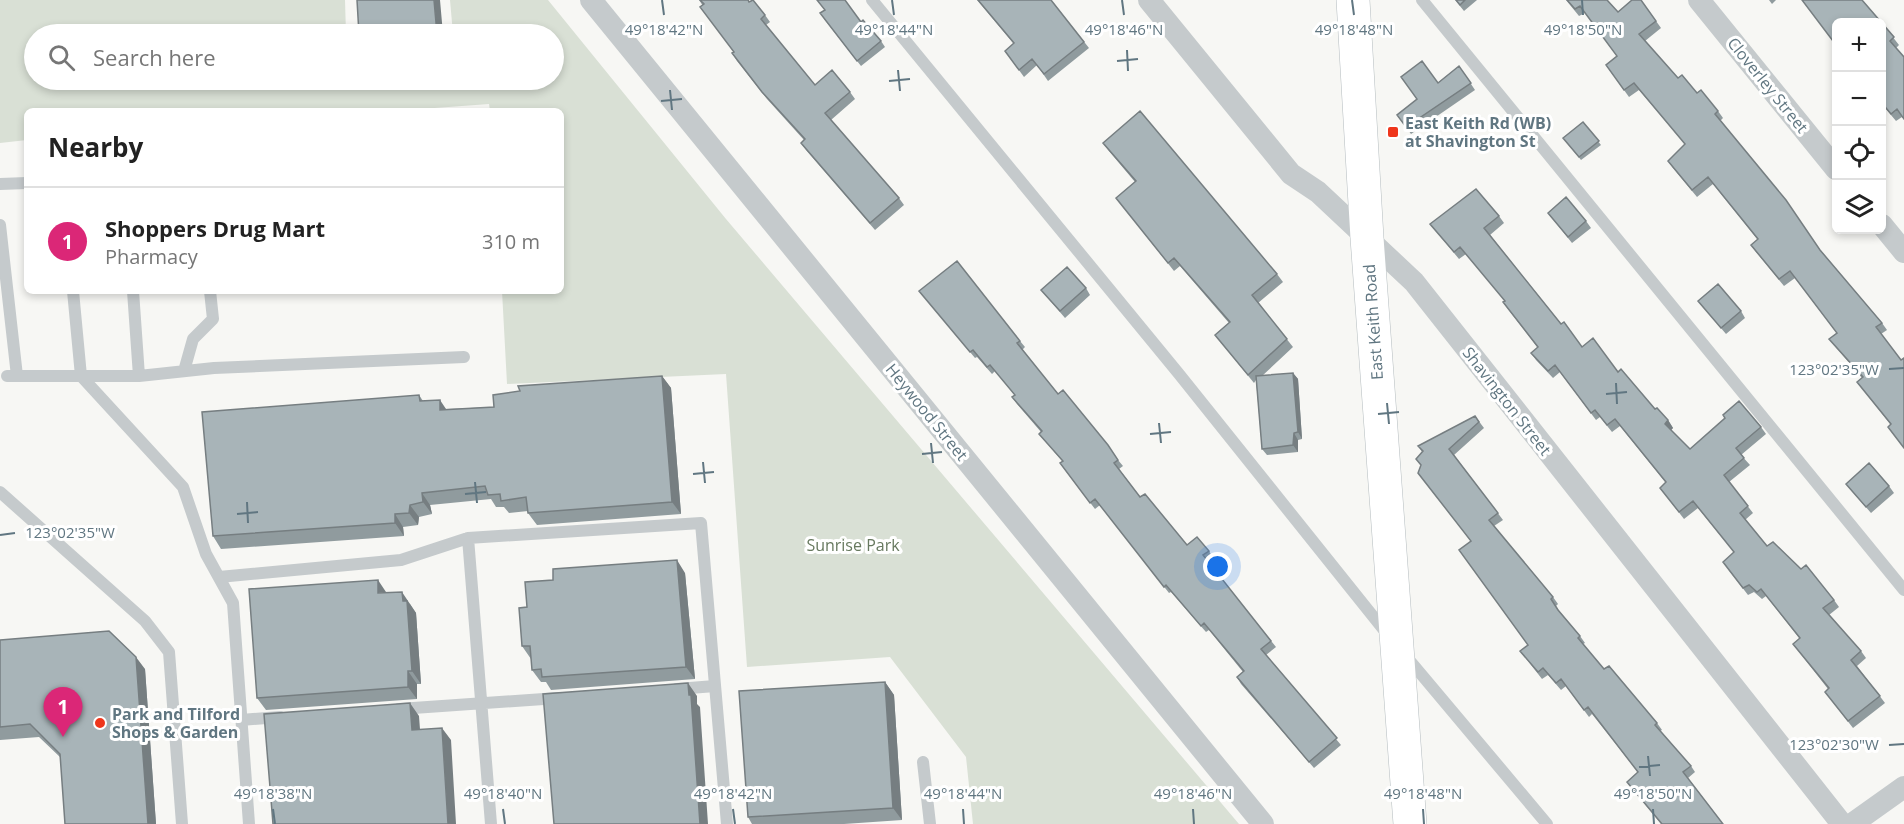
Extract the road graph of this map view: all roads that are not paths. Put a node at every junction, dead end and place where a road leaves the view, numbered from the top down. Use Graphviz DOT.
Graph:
graph roads {
  1 [pos="591,0"];
  2 [pos="872,0"];
  3 [pos="1149,0"];
  4 [pos="1353,0"];
  5 [pos="1422,0"];
  6 [pos="1699,0"];
  7 [pos="1832,164"];
  8 [pos="24,183"];
  9 [pos="0,184"];
  10 [pos="0,225"];
  11 [pos="1886,231"];
  12 [pos="1367,238"];
  13 [pos="1904,252"];
  14 [pos="2,253"];
  15 [pos="73,294"];
  16 [pos="133,294"];
  17 [pos="210,294"];
  18 [pos="5,319"];
  19 [pos="464,357"];
  20 [pos="184,371"];
  21 [pos="81,376"];
  22 [pos="139,376"];
  23 [pos="6,377"];
  24 [pos="0,492"];
  25 [pos="468,538"];
  26 [pos="219,577"];
  27 [pos="1904,590"];
  28 [pos="1397,646"];
  29 [pos="715,686"];
  30 [pos="668,690"];
  31 [pos="575,696"];
  32 [pos="481,703"];
  33 [pos="390,710"];
  34 [pos="298,716"];
  35 [pos="242,720"];
  36 [pos="923,762"];
  37 [pos="1904,787"];
  38 [pos="182,824"];
  39 [pos="249,824"];
  40 [pos="491,824"];
  41 [pos="727,824"];
  42 [pos="930,824"];
  43 [pos="1263,824"];
  44 [pos="1410,824"];
  45 [pos="1547,824"];
  46 [pos="1842,824"];
  47 [pos="1852,824"];
  1 -- 43 [label="street, Heywood Street"];
  2 -- 28 [label="lane"];
  3 -- 12 [label="street, Shavington Street"];
  4 -- 12 [label="main road, East Keith Road"];
  5 -- 27 [label="lane"];
  6 -- 7 [label="street, Cloverley Street"];
  8 -- 9 [label="lane"];
  10 -- 14 [label="lane"];
  11 -- 13 [label="street"];
  12 -- 28 [label="main road, East Keith Road"];
  12 -- 46 [label="street, Shavington Street"];
  14 -- 18 [label="lane"];
  15 -- 21 [label="lane"];
  16 -- 22 [label="lane"];
  17 -- 20 [label="lane"];
  18 -- 23 [label="lane"];
  19 -- 20 [label="lane"];
  20 -- 22 [label="lane"];
  21 -- 22 [label="lane"];
  21 -- 23 [label="lane"];
  21 -- 26 [label="lane"];
  24 -- 38 [label="lane"];
  25 -- 26 [label="lane"];
  25 -- 29 [label="lane"];
  25 -- 32 [label="lane"];
  26 -- 35 [label="lane"];
  28 -- 44 [label="main road, East Keith Road"];
  28 -- 45 [label="lane"];
  29 -- 30 [label="lane"];
  29 -- 41 [label="lane"];
  31 -- 32 [label="lane"];
  32 -- 33 [label="lane"];
  32 -- 40 [label="lane"];
  34 -- 35 [label="lane"];
  35 -- 39 [label="lane"];
  36 -- 42 [label="lane"];
  37 -- 47 [label="street"];
}
